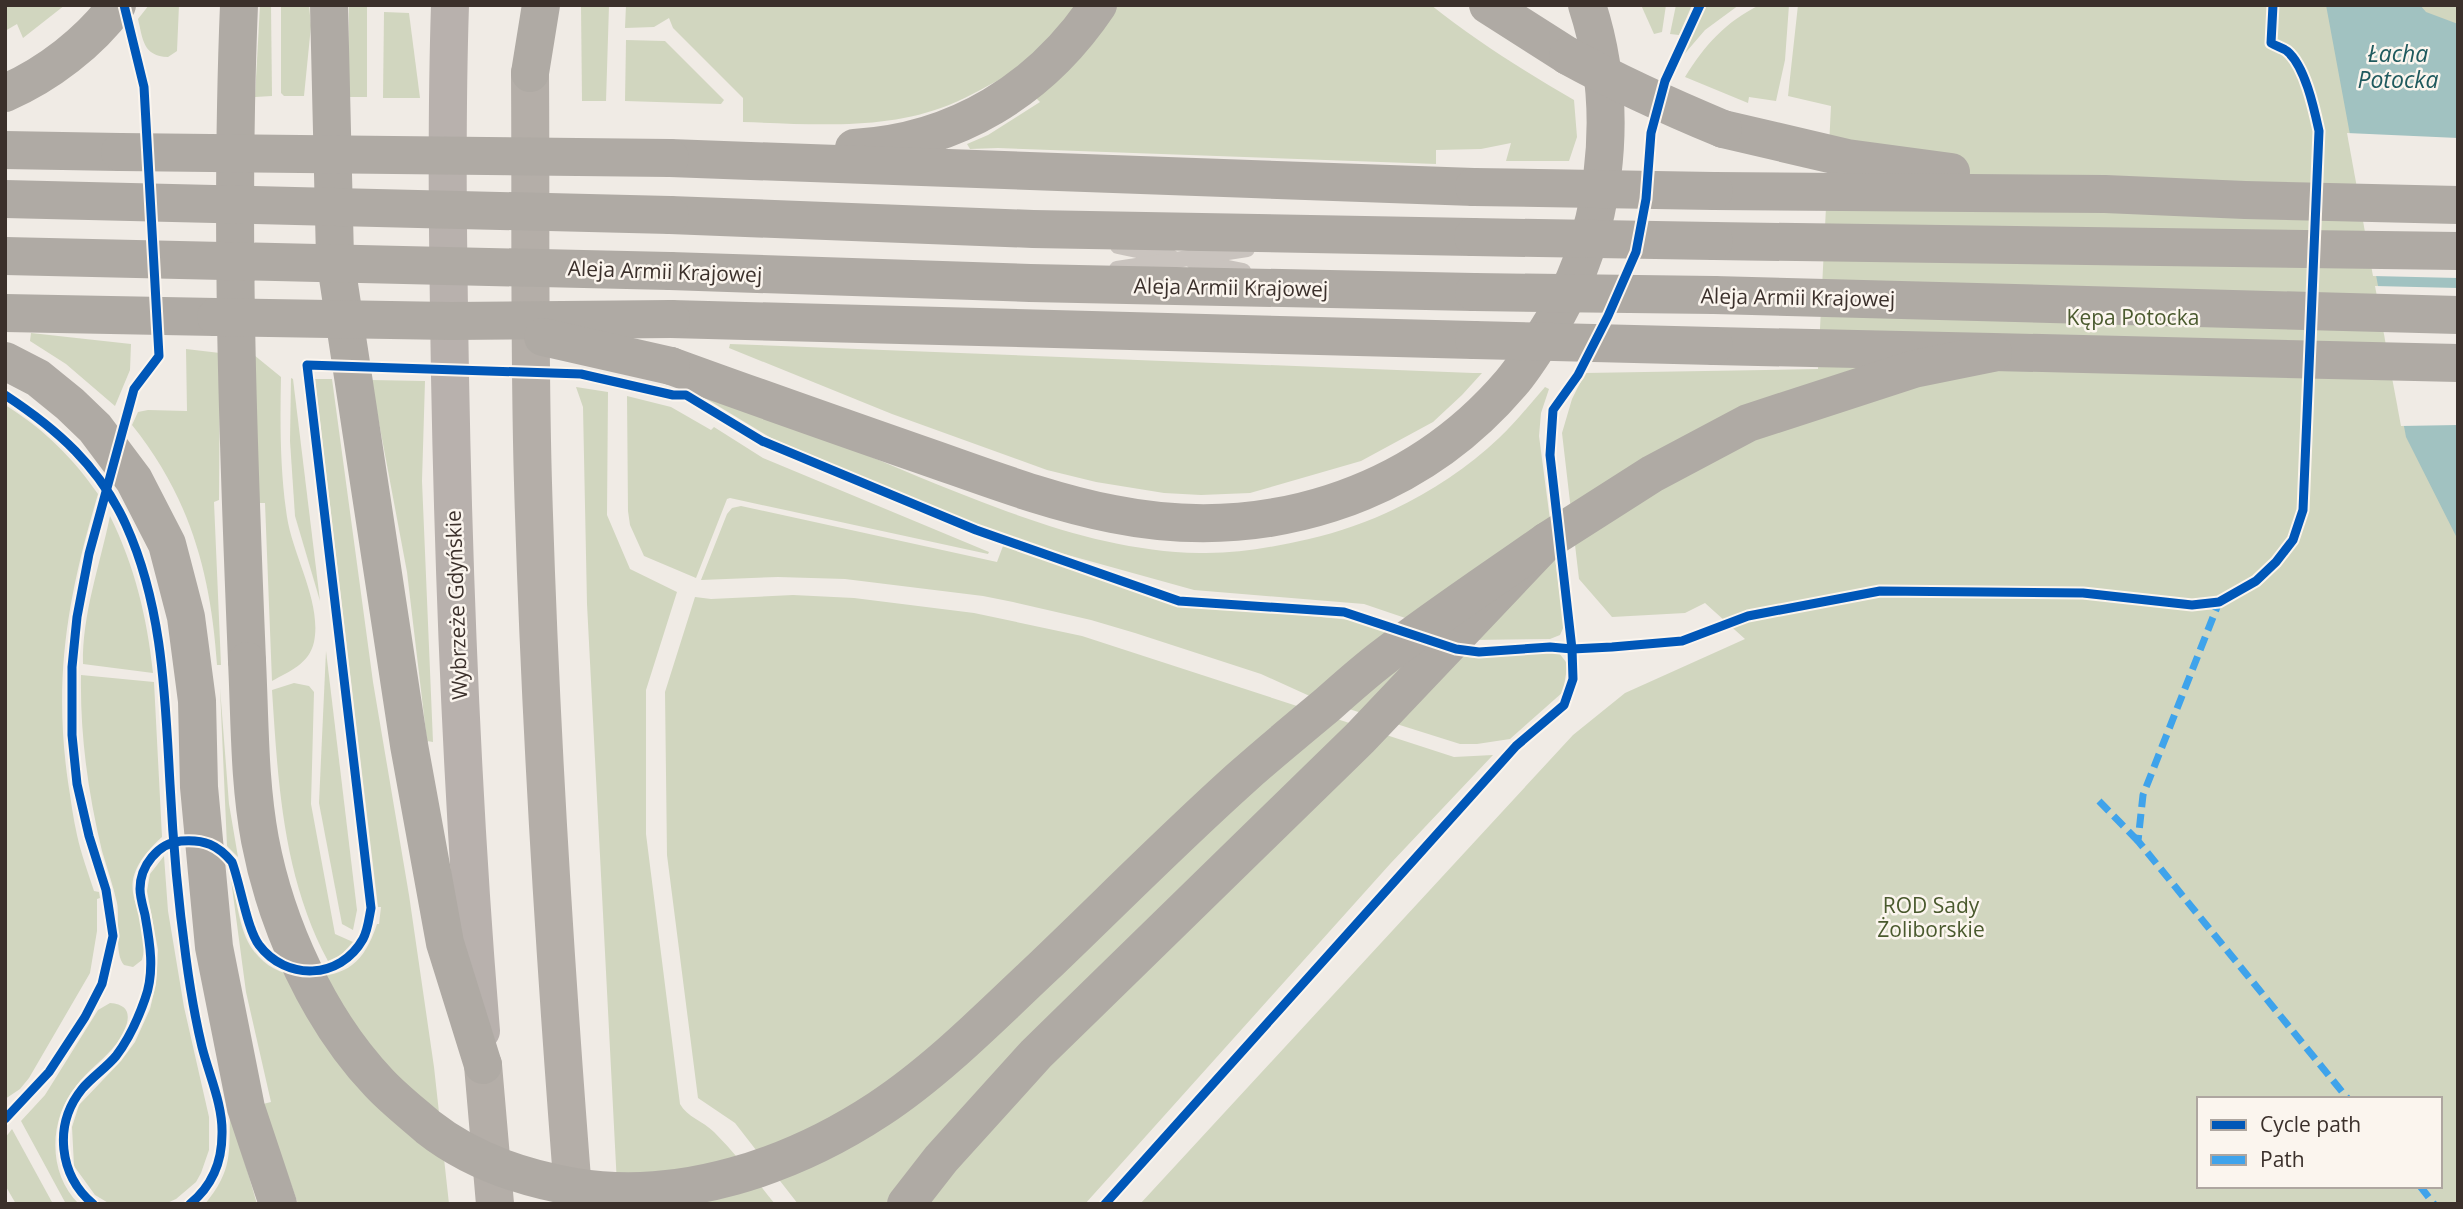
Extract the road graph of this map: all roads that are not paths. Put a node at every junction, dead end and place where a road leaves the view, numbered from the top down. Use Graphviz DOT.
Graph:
graph roads {
  1 [pos="117,5"];
  2 [pos="239,5"];
  3 [pos="329,5"];
  4 [pos="532,5"];
  5 [pos="541,5"];
  6 [pos="1098,5"];
  7 [pos="1488,5"];
  8 [pos="1511,5"];
  9 [pos="1587,5"];
  10 [pos="448,9"];
  11 [pos="1568,56"];
  12 [pos="530,74"];
  13 [pos="5,93"];
  14 [pos="5,150"];
  15 [pos="670,158"];
  16 [pos="2105,194"];
  17 [pos="5,200"];
  18 [pos="2458,205"];
  19 [pos="1033,229"];
  20 [pos="1339,234"];
  21 [pos="2458,251"];
  22 [pos="5,256"];
  23 [pos="1182,259"];
  24 [pos="1030,283"];
  25 [pos="1334,290"];
  26 [pos="5,313"];
  27 [pos="2458,315"];
  28 [pos="451,321"];
  29 [pos="1993,353"];
  30 [pos="5,361"];
  31 [pos="2458,363"];
  32 [pos="1547,541"];
  33 [pos="483,1065"];
  34 [pos="278,1204"];
  35 [pos="495,1204"];
  36 [pos="574,1204"];
  37 [pos="906,1204"];
  1 -- 13 [label="highway"];
  2 -- 32 [label="highway, bridge"];
  3 -- 33 [label="highway"];
  4 -- 12 [label="main road"];
  5 -- 12 [label="highway"];
  6 -- 15 [label="highway"];
  7 -- 11 [label="highway"];
  8 -- 11 [label="highway"];
  9 -- 28 [label="highway, bridge"];
  10 -- 33 [label="main road, Wybrzeże Gdyńskie"];
  11 -- 16 [label="highway, bridge"];
  12 -- 36 [label="highway"];
  14 -- 15 [label="highway, bridge"];
  15 -- 16 [label="highway, bridge"];
  16 -- 18 [label="highway"];
  17 -- 19 [label="highway, bridge"];
  19 -- 20 [label="highway"];
  19 -- 23 [label="lane"];
  20 -- 21 [label="highway, bridge"];
  20 -- 23 [label="lane"];
  22 -- 24 [label="highway, Aleja Armii Krajowej, bridge"];
  23 -- 24 [label="lane"];
  23 -- 25 [label="lane"];
  24 -- 25 [label="highway, Aleja Armii Krajowej"];
  25 -- 27 [label="highway, Aleja Armii Krajowej, bridge"];
  26 -- 28 [label="highway, bridge"];
  28 -- 29 [label="highway, bridge"];
  29 -- 31 [label="highway"];
  29 -- 32 [label="highway"];
  30 -- 34 [label="highway"];
  32 -- 37 [label="highway, bridge"];
  33 -- 35 [label="highway, Wybrzeże Gdyńskie"];
}
